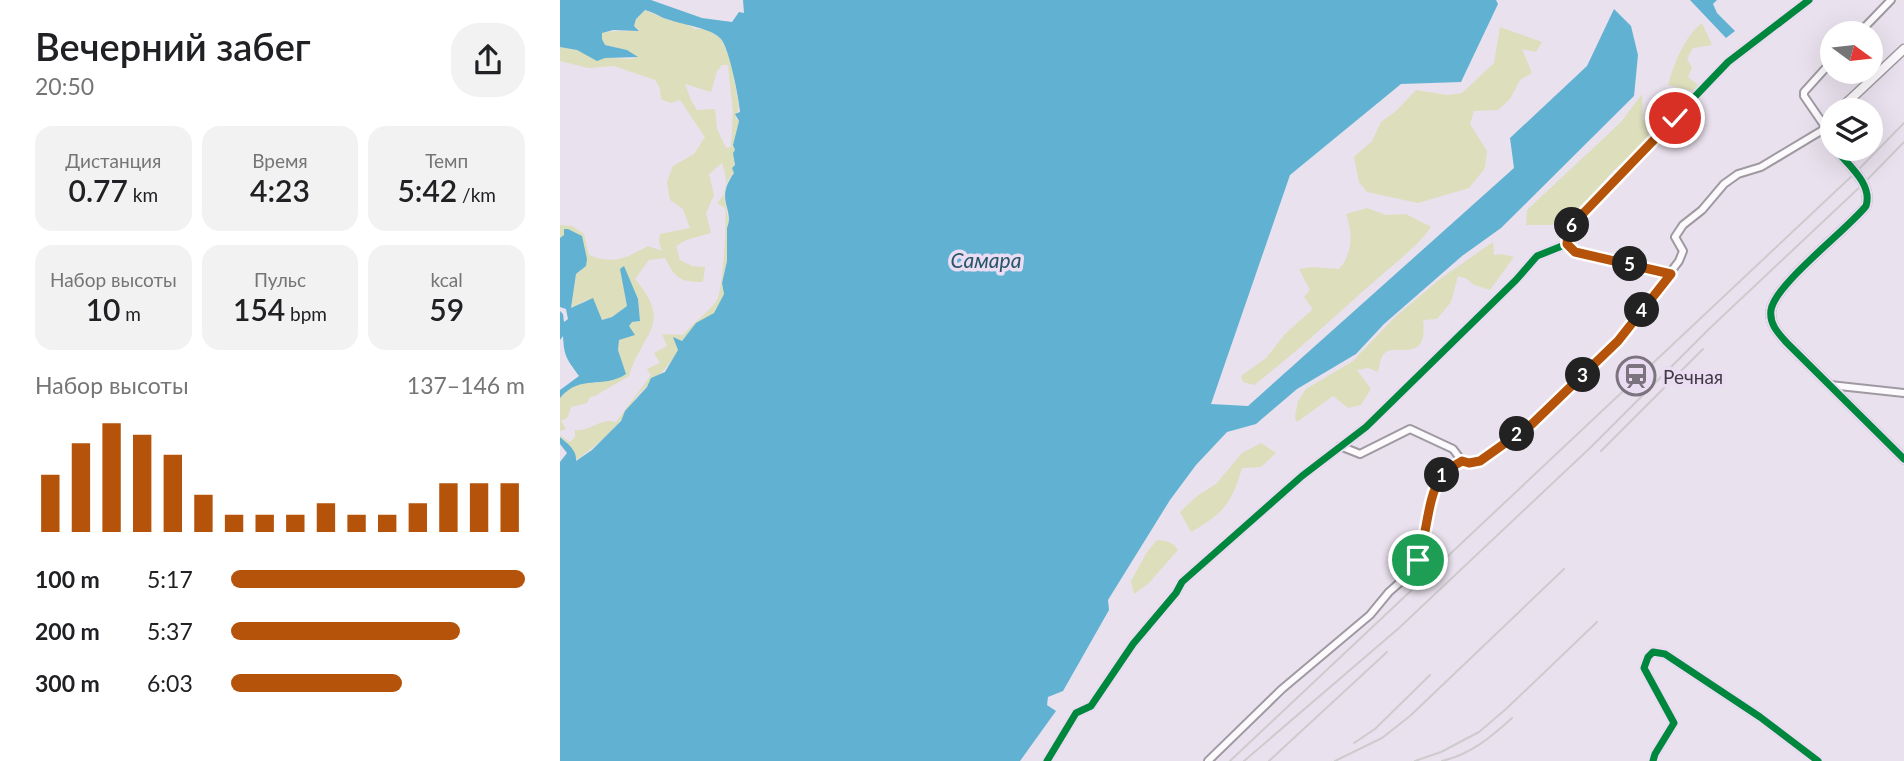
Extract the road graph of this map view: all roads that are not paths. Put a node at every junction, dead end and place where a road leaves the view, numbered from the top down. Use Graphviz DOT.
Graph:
graph roads {
  1 [pos="1809,0"];
  2 [pos="1891,0"];
  3 [pos="1871,21"];
  4 [pos="1904,49"];
  5 [pos="1820,74"];
  6 [pos="1852,98"];
  7 [pos="1820,119"];
  8 [pos="1820,132"];
  9 [pos="1845,161"];
  10 [pos="1567,244"];
  11 [pos="1671,274"];
  12 [pos="1830,385"];
  13 [pos="1904,393"];
  14 [pos="1340,446"];
  15 [pos="1904,459"];
  16 [pos="1462,461"];
  17 [pos="1047,761"];
  18 [pos="1208,761"];
  19 [pos="1653,761"];
  20 [pos="1818,761"];
  1 -- 10 [label="street"];
  2 -- 3 [label="street"];
  4 -- 6 [label="street"];
  5 -- 7 [label="street"];
  8 -- 11 [label="street"];
  9 -- 12 [label="street"];
  10 -- 11 [label="street"];
  10 -- 14 [label="street"];
  11 -- 16 [label="street"];
  12 -- 13 [label="street"];
  12 -- 15 [label="street"];
  14 -- 16 [label="street"];
  14 -- 17 [label="street"];
  16 -- 18 [label="street"];
  19 -- 20 [label="street"];
}
